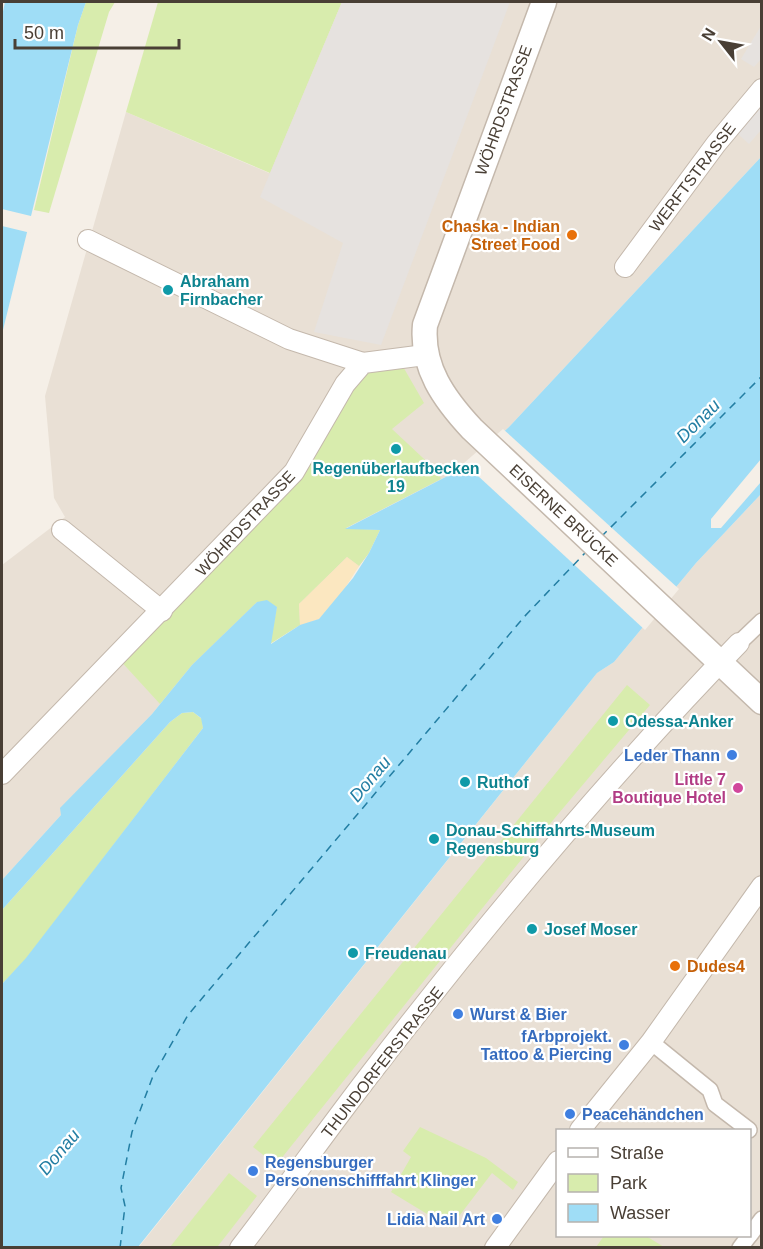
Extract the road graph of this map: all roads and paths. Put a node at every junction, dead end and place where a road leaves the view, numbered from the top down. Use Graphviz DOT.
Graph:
graph roads {
  1 [pos="544,2"];
  2 [pos="762,89"];
  3 [pos="88,240"];
  4 [pos="625,267"];
  5 [pos="425,355"];
  6 [pos="363,363"];
  7 [pos="62,530"];
  8 [pos="162,611"];
  9 [pos="762,621"];
  10 [pos="739,643"];
  11 [pos="718,663"];
  12 [pos="762,702"];
  13 [pos="2,774"];
  14 [pos="762,886"];
  15 [pos="651,1042"];
  16 [pos="582,1129"];
  17 [pos="746,1129"];
  18 [pos="556,1164"];
  19 [pos="762,1219"];
  20 [pos="751,1233"];
  21 [pos="240,1248"];
  22 [pos="495,1248"];
  1 -- 5 [label="street, WÖHRDSTRASSE"];
  2 -- 4 [label="street, WERFTSTRASSE"];
  3 -- 6 [label="street"];
  5 -- 6 [label="street"];
  5 -- 11 [label="street, EISERNE BRÜCKE"];
  6 -- 8 [label="street, WÖHRDSTRASSE"];
  7 -- 8 [label="street"];
  8 -- 13 [label="street, WÖHRDSTRASSE"];
  9 -- 10 [label="street"];
  10 -- 11 [label="street, THUNDORFERSTRASSE"];
  11 -- 12 [label="street, EISERNE BRÜCKE"];
  11 -- 21 [label="street, THUNDORFERSTRASSE"];
  14 -- 15 [label="street"];
  15 -- 16 [label="street"];
  15 -- 17 [label="street"];
  18 -- 22 [label="street"];
  19 -- 20 [label="street"];
}
